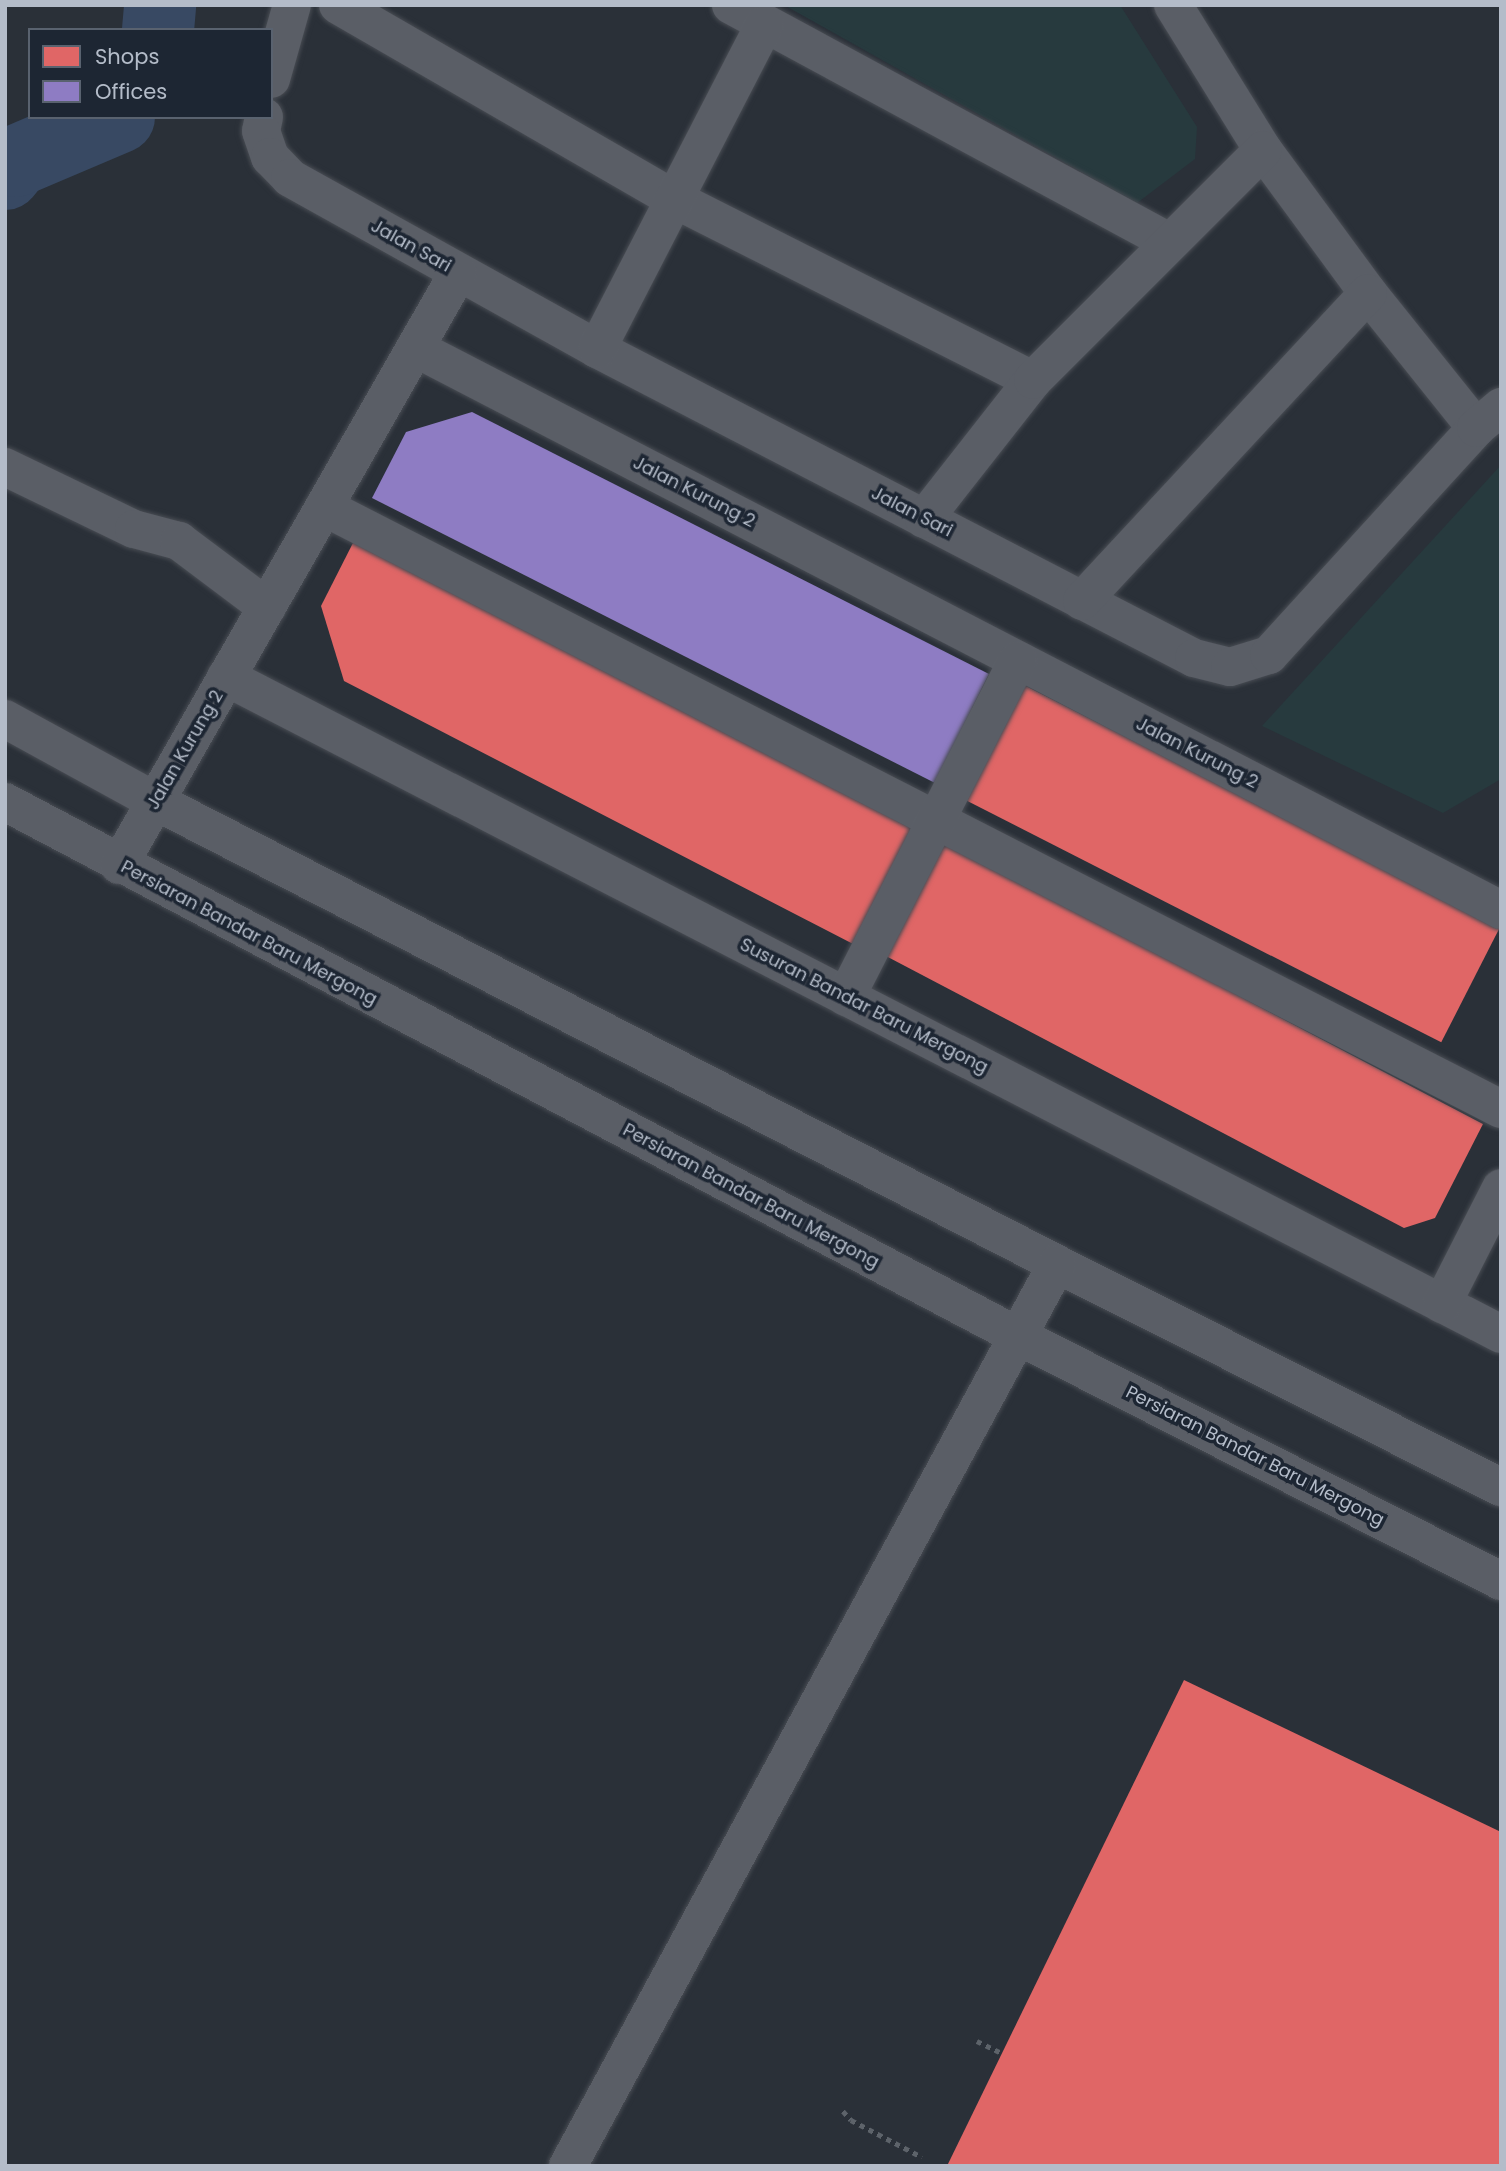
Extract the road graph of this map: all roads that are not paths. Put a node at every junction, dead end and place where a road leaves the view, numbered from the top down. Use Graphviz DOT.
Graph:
graph roads {
  1 [pos="292,5"];
  2 [pos="338,5"];
  3 [pos="732,5"];
  4 [pos="1173,5"];
  5 [pos="764,25"];
  6 [pos="273,72"];
  7 [pos="264,119"];
  8 [pos="1263,150"];
  9 [pos="674,199"];
  10 [pos="1169,242"];
  11 [pos="458,273"];
  12 [pos="1368,293"];
  13 [pos="415,348"];
  14 [pos="597,349"];
  15 [pos="1033,380"];
  16 [pos="1488,417"];
  17 [pos="5,467"];
  18 [pos="324,507"];
  19 [pos="924,519"];
  20 [pos="1082,601"];
  21 [pos="267,607"];
  22 [pos="1018,660"];
  23 [pos="226,677"];
  24 [pos="5,719"];
  25 [pos="155,801"];
  26 [pos="5,802"];
  27 [pos="936,820"];
  28 [pos="119,865"];
  29 [pos="1501,910"];
  30 [pos="846,996"];
  31 [pos="1501,1109"];
  32 [pos="1496,1210"];
  33 [pos="1058,1264"];
  34 [pos="1442,1304"];
  35 [pos="1501,1334"];
  36 [pos="1018,1336"];
  37 [pos="1501,1488"];
  38 [pos="1501,1581"];
  39 [pos="568,2166"];
  1 -- 6 [label="street"];
  2 -- 9 [label="street"];
  3 -- 5 [label="street"];
  4 -- 8 [label="street"];
  5 -- 9 [label="street"];
  5 -- 10 [label="street"];
  7 -- 11 [label="street, Jalan Sari"];
  8 -- 10 [label="street"];
  8 -- 12 [label="street"];
  9 -- 14 [label="street"];
  9 -- 15 [label="street"];
  10 -- 15 [label="street"];
  11 -- 13 [label="street"];
  11 -- 14 [label="street, Jalan Sari"];
  12 -- 16 [label="street"];
  12 -- 20 [label="street"];
  13 -- 18 [label="street, Jalan Kurung 2"];
  13 -- 22 [label="street, Jalan Kurung 2"];
  14 -- 19 [label="street, Jalan Sari"];
  15 -- 19 [label="street"];
  16 -- 20 [label="street, Jalan Sari"];
  17 -- 21 [label="street"];
  18 -- 21 [label="street, Jalan Kurung 2"];
  18 -- 27 [label="street"];
  19 -- 20 [label="street, Jalan Sari"];
  21 -- 23 [label="street, Jalan Kurung 2"];
  22 -- 27 [label="street"];
  22 -- 29 [label="street, Jalan Kurung 2"];
  23 -- 25 [label="street, Jalan Kurung 2"];
  23 -- 30 [label="street, Susuran Bandar Baru Mergong"];
  24 -- 25 [label="street"];
  25 -- 28 [label="street, Jalan Kurung 2"];
  25 -- 33 [label="street"];
  26 -- 28 [label="street, Persiaran Bandar Baru Mergong"];
  27 -- 30 [label="street"];
  27 -- 31 [label="street"];
  28 -- 36 [label="street, Persiaran Bandar Baru Mergong"];
  30 -- 34 [label="street, Susuran Bandar Baru Mergong"];
  32 -- 34 [label="street"];
  33 -- 36 [label="street"];
  33 -- 37 [label="street"];
  34 -- 35 [label="street, Susuran Bandar Baru Mergong"];
  36 -- 38 [label="street, Persiaran Bandar Baru Mergong"];
  36 -- 39 [label="street"];
}
